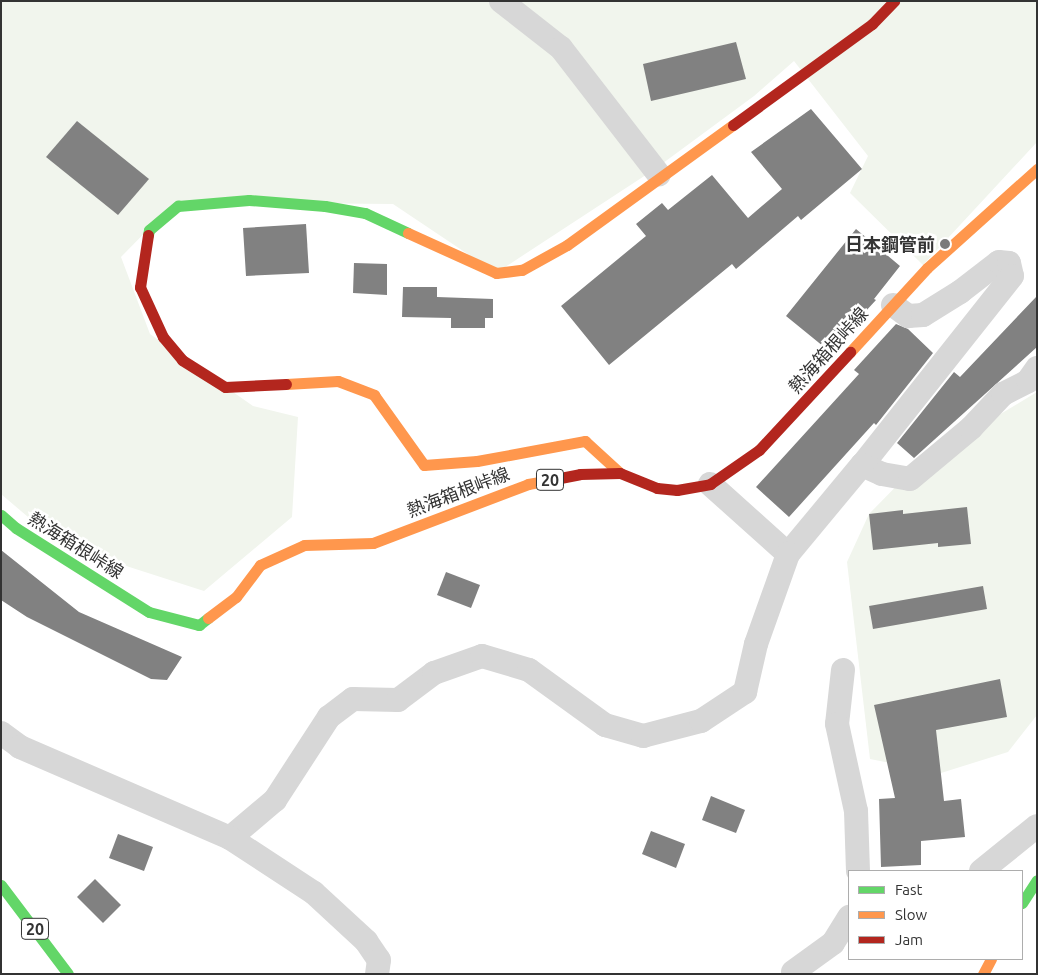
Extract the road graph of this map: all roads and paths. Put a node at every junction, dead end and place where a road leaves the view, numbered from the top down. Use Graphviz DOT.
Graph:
graph roads {
  1 [pos="501,1"];
  2 [pos="894,1"];
  3 [pos="1037,169"];
  4 [pos="659,176"];
  5 [pos="893,305"];
  6 [pos="1037,368"];
  7 [pos="862,465"];
  8 [pos="620,473"];
  9 [pos="710,484"];
  10 [pos="1,515"];
  11 [pos="788,554"];
  12 [pos="843,670"];
  13 [pos="1,733"];
  14 [pos="1037,826"];
  15 [pos="230,838"];
  16 [pos="858,870"];
  17 [pos="982,870"];
  18 [pos="1037,880"];
  19 [pos="1,885"];
  20 [pos="1023,902"];
  21 [pos="848,918"];
  22 [pos="990,960"];
  23 [pos="793,972"];
  24 [pos="68,974"];
  25 [pos="377,974"];
  26 [pos="983,974"];
  1 -- 4 [label="street"];
  2 -- 4 [label="street"];
  3 -- 5 [label="street, 熱海箱根峠線 / 20"];
  4 -- 8 [label="street"];
  5 -- 7 [label="street"];
  5 -- 9 [label="street, 熱海箱根峠線 / 20"];
  6 -- 7 [label="street"];
  7 -- 11 [label="street"];
  8 -- 9 [label="street, 熱海箱根峠線 / 20"];
  8 -- 10 [label="street, 熱海箱根峠線 / 20"];
  9 -- 11 [label="street"];
  11 -- 15 [label="street"];
  12 -- 16 [label="street"];
  13 -- 15 [label="street"];
  14 -- 17 [label="street"];
  15 -- 25 [label="street"];
  18 -- 20 [label="street"];
  19 -- 24 [label="street, 20"];
  21 -- 23 [label="street"];
  22 -- 26 [label="street"];
}
